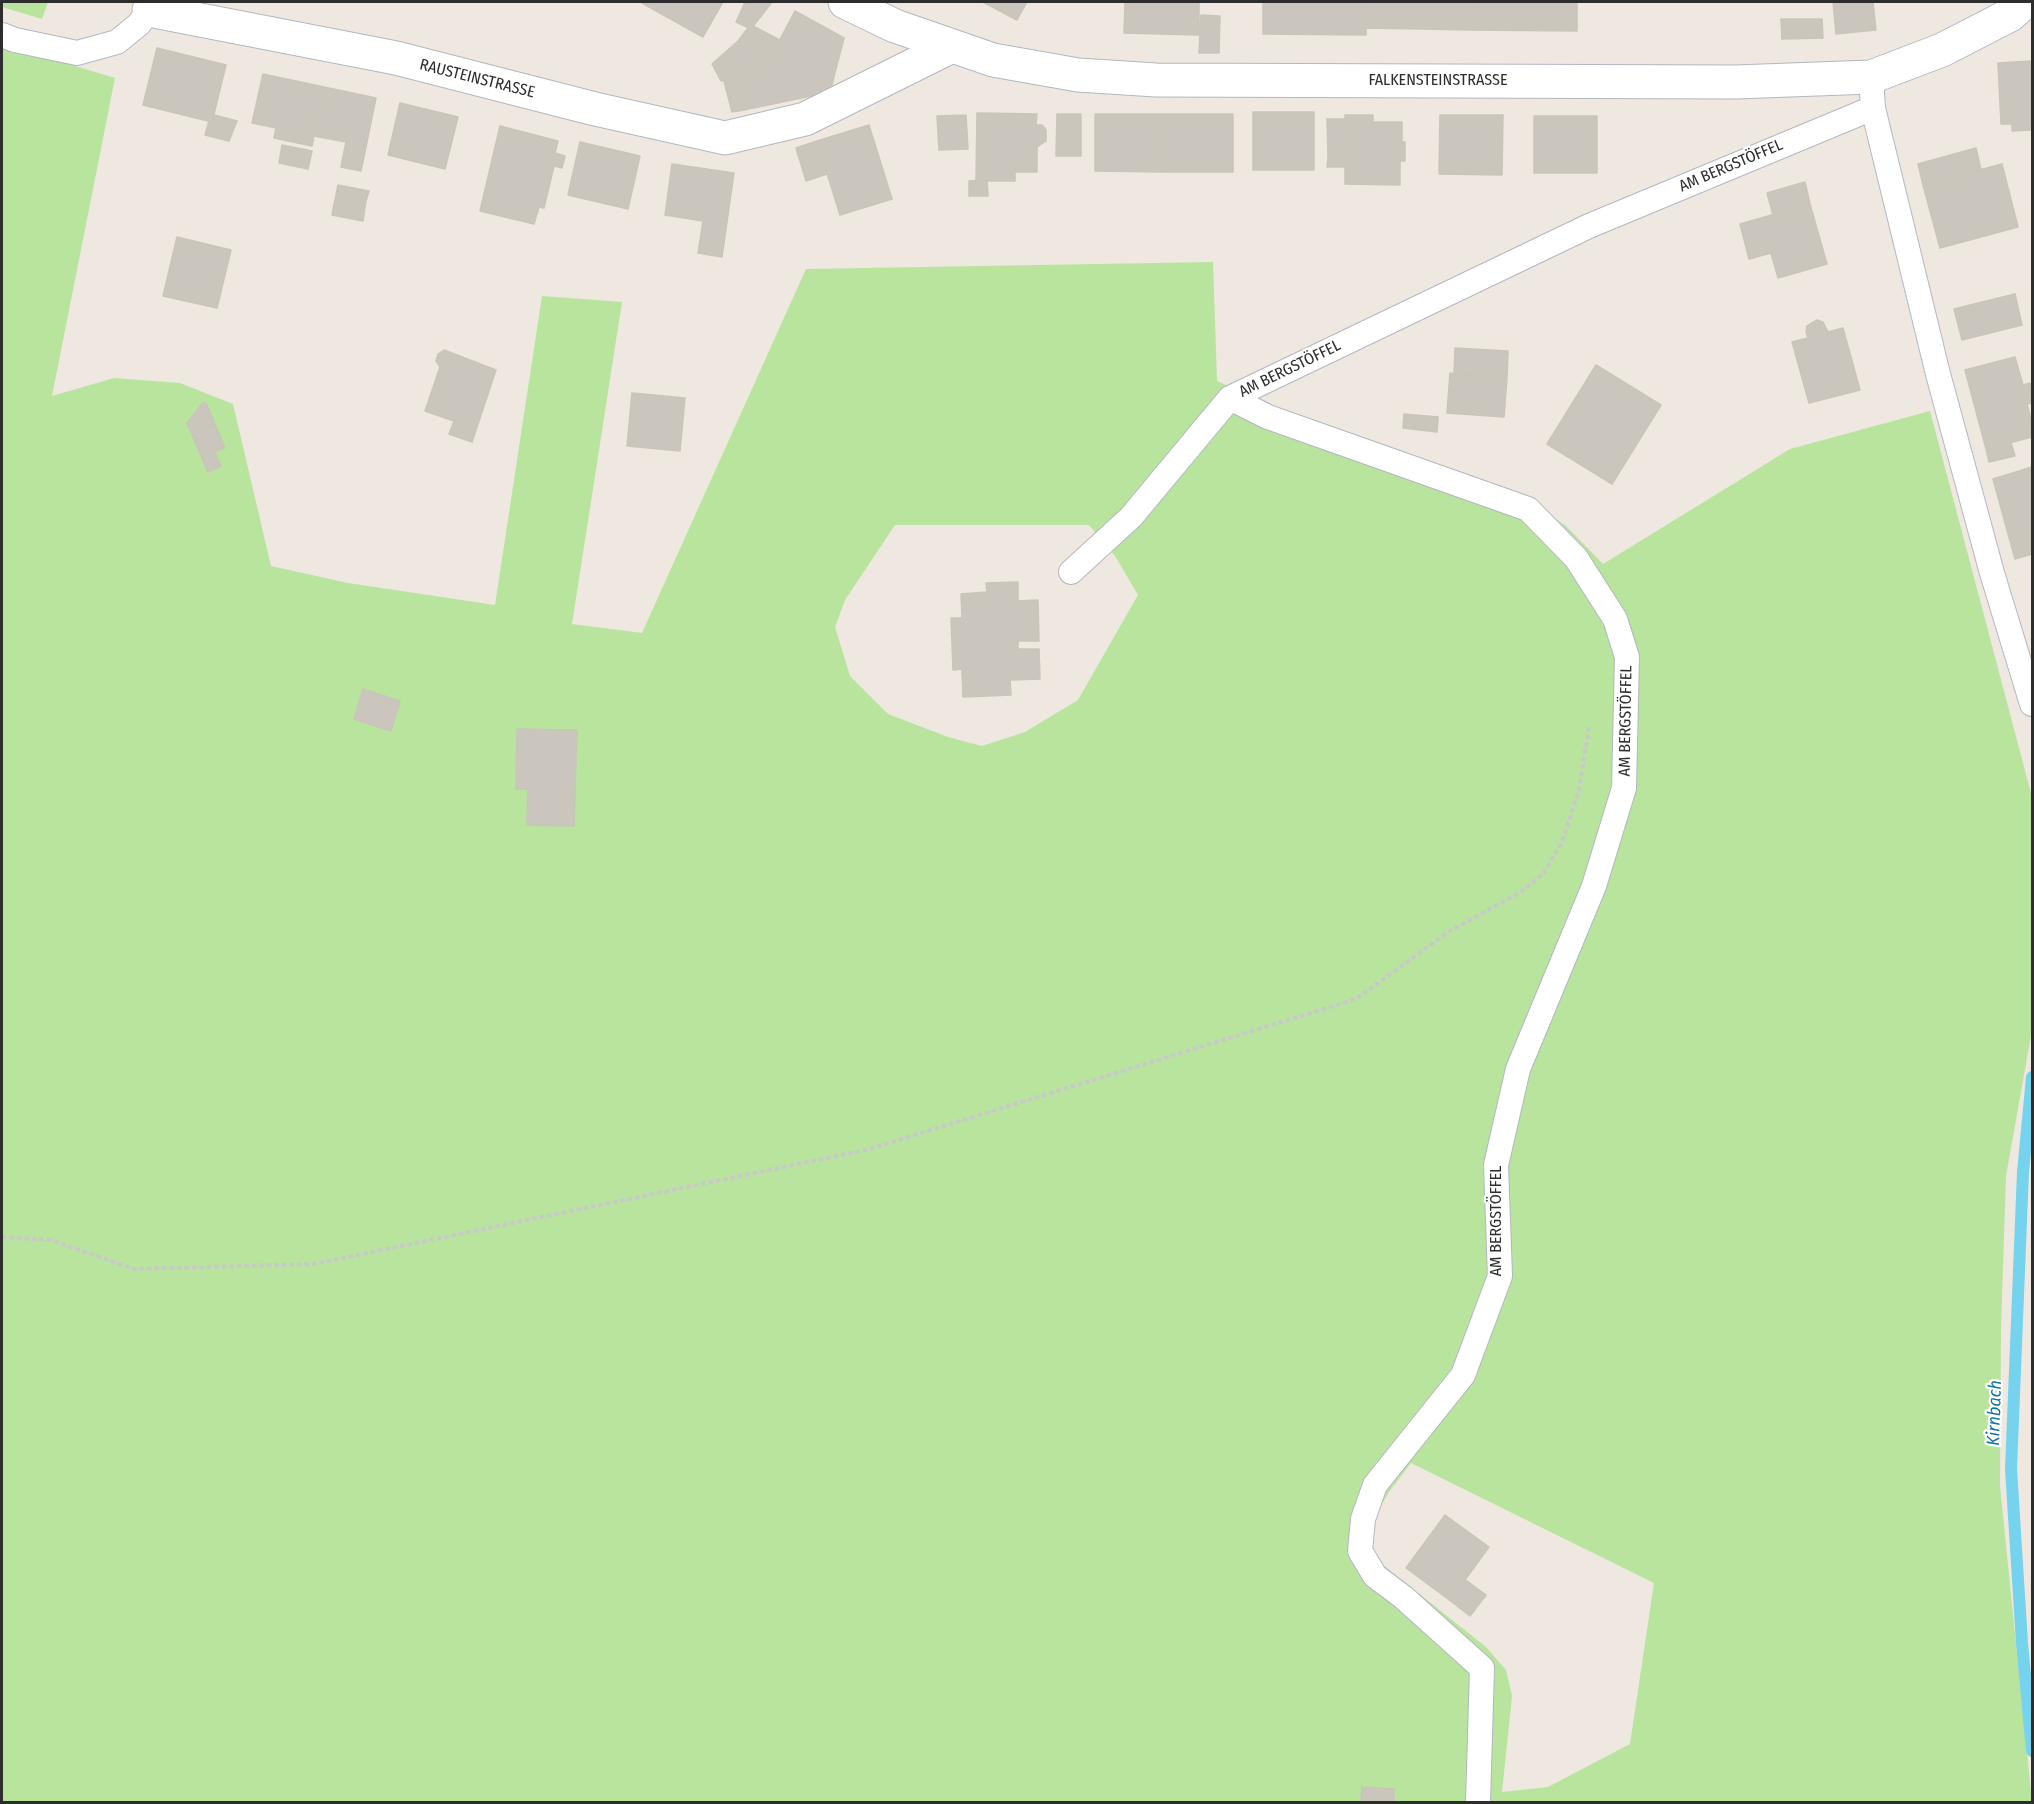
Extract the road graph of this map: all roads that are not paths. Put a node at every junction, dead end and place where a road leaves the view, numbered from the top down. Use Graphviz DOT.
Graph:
graph roads {
  1 [pos="845,2"];
  2 [pos="2025,2"];
  3 [pos="149,9"];
  4 [pos="2,35"];
  5 [pos="952,46"];
  6 [pos="1872,92"];
  7 [pos="1230,398"];
  8 [pos="1071,572"];
  9 [pos="2032,704"];
  10 [pos="1478,1803"];
  1 -- 5 [label="street, FALKENSTEINSTRASSE"];
  2 -- 6 [label="street, FALKENSTEINSTRASSE"];
  3 -- 4 [label="lane, RAUSTEINSTRASSE"];
  3 -- 5 [label="street, RAUSTEINSTRASSE"];
  5 -- 6 [label="street, FALKENSTEINSTRASSE"];
  6 -- 7 [label="lane, AM BERGSTÖFFEL"];
  6 -- 9 [label="lane"];
  7 -- 8 [label="lane"];
  7 -- 10 [label="lane, AM BERGSTÖFFEL"];
}
